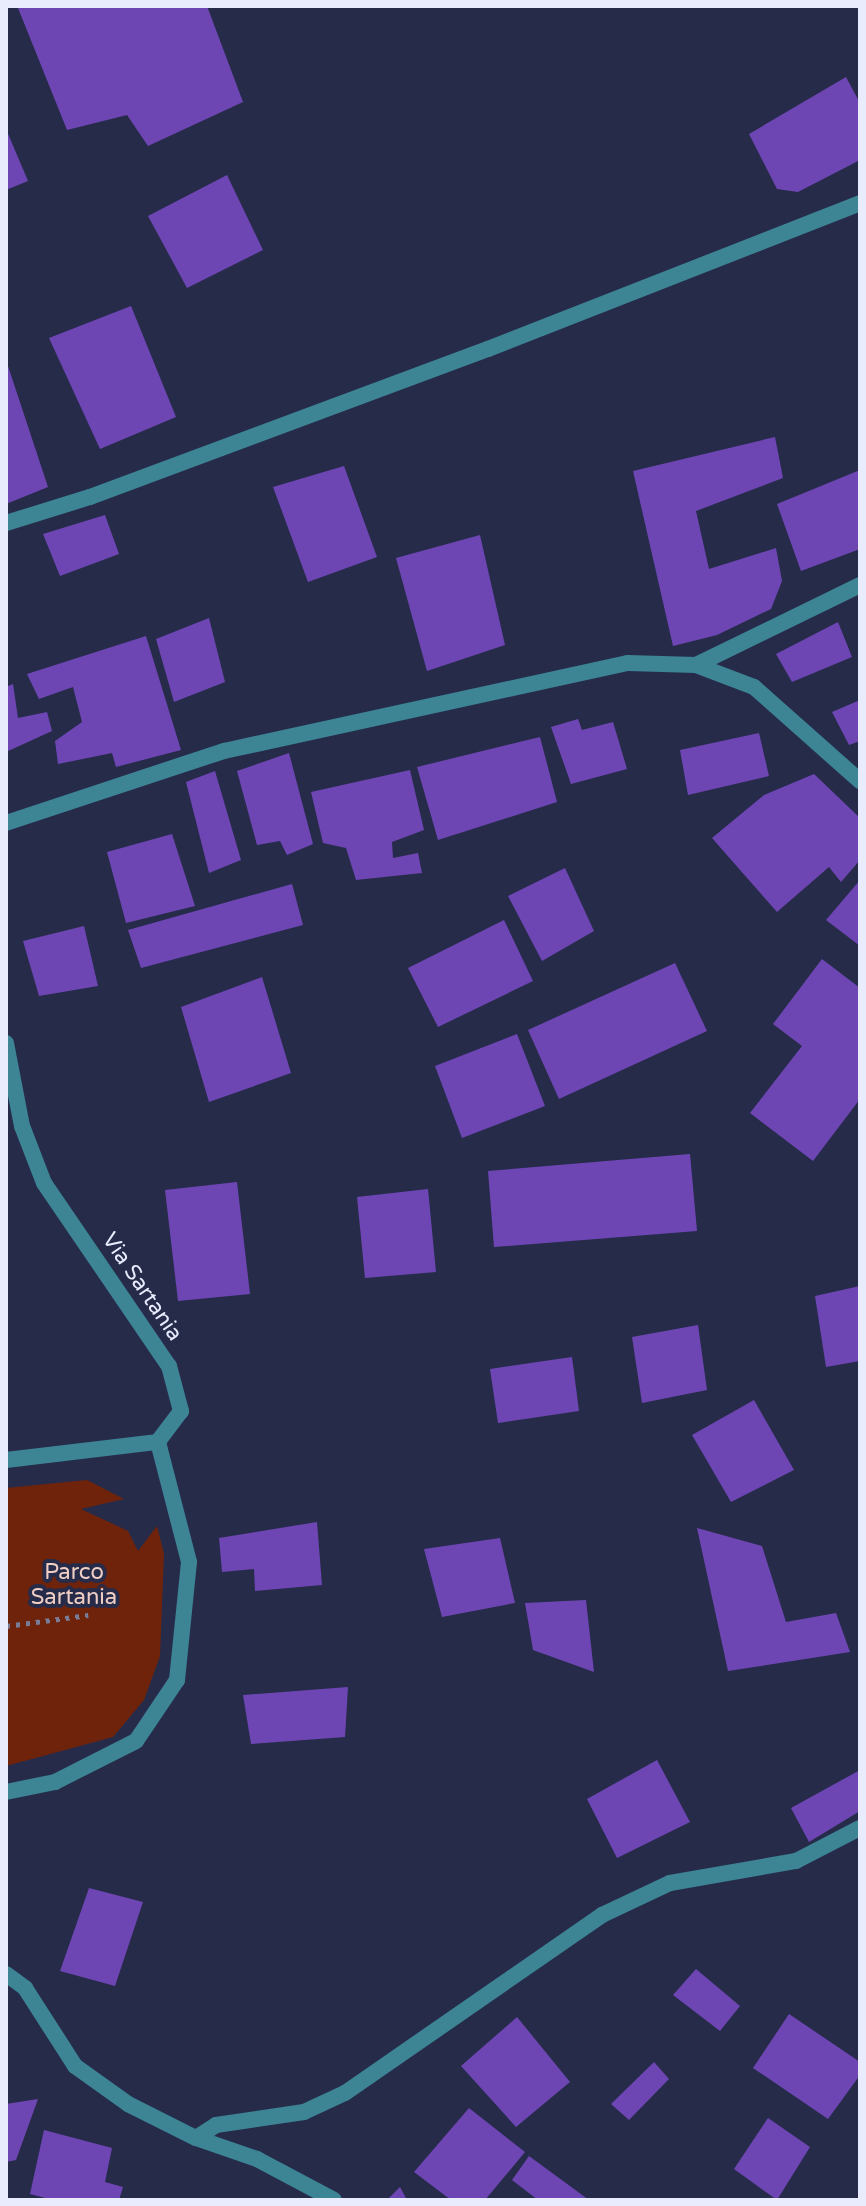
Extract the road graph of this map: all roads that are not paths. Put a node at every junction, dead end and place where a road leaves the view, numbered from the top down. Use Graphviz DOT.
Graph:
graph roads {
  1 [pos="860,203"];
  2 [pos="6,523"];
  3 [pos="860,585"];
  4 [pos="696,665"];
  5 [pos="860,781"];
  6 [pos="6,823"];
  7 [pos="6,1043"];
  8 [pos="158,1442"];
  9 [pos="6,1460"];
  10 [pos="6,1792"];
  11 [pos="860,1828"];
  12 [pos="6,1974"];
  13 [pos="196,2138"];
  14 [pos="334,2200"];
  1 -- 2 [label="street"];
  3 -- 4 [label="street"];
  4 -- 5 [label="street"];
  4 -- 6 [label="street"];
  7 -- 8 [label="street, Via Sartania"];
  8 -- 9 [label="street"];
  8 -- 10 [label="street"];
  11 -- 13 [label="street"];
  12 -- 13 [label="street"];
  13 -- 14 [label="street"];
}
